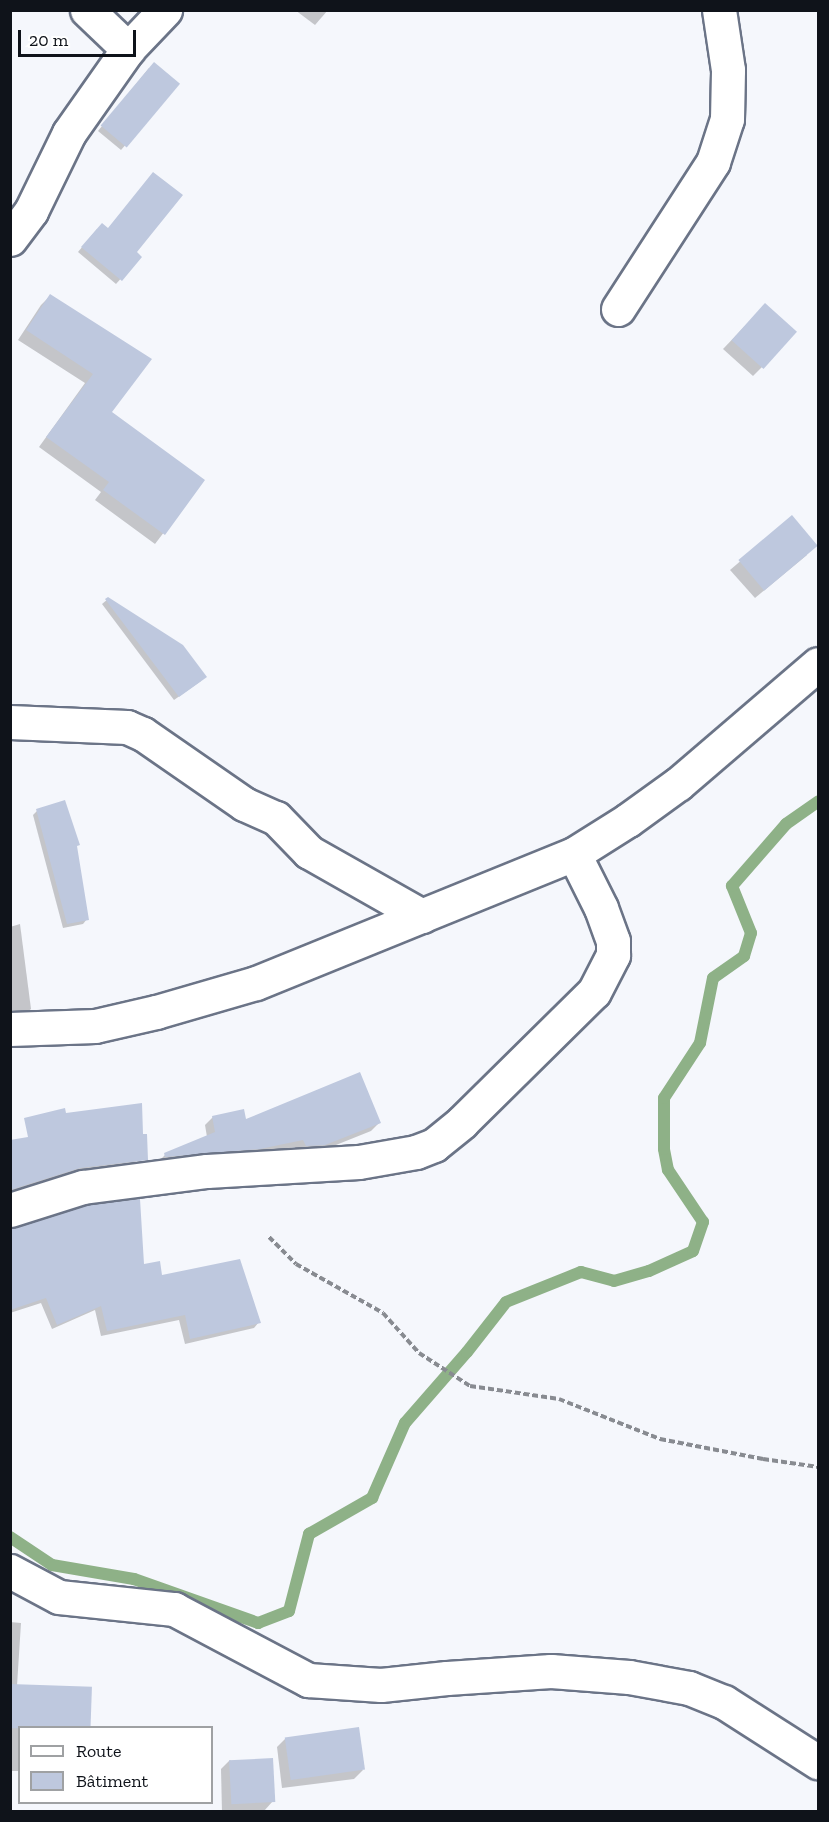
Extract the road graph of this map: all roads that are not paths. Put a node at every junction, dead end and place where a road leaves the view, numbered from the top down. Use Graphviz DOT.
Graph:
graph roads {
  1 [pos="87,10"];
  2 [pos="165,10"];
  3 [pos="719,10"];
  4 [pos="128,49"];
  5 [pos="10,239"];
  6 [pos="618,309"];
  7 [pos="819,664"];
  8 [pos="10,722"];
  9 [pos="574,854"];
  10 [pos="422,916"];
  11 [pos="10,1029"];
  12 [pos="10,1210"];
  13 [pos="10,1571"];
  14 [pos="819,1762"];
  1 -- 4 [label="street"];
  2 -- 4 [label="street"];
  3 -- 6 [label="street"];
  4 -- 5 [label="street"];
  7 -- 9 [label="street"];
  8 -- 10 [label="street"];
  9 -- 10 [label="street"];
  9 -- 12 [label="street"];
  10 -- 11 [label="street"];
  13 -- 14 [label="street"];
}
